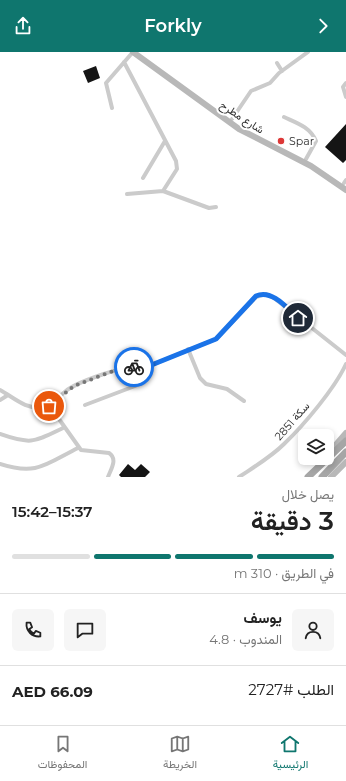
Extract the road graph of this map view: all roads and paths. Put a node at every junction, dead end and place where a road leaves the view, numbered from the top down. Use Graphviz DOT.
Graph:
graph roads {
  1 [pos="133,52"];
  2 [pos="138,52"];
  3 [pos="308,52"];
  4 [pos="124,62"];
  5 [pos="277,63"];
  6 [pos="282,71"];
  7 [pos="346,83"];
  8 [pos="346,98"];
  9 [pos="112,108"];
  10 [pos="284,117"];
  11 [pos="232,119"];
  12 [pos="165,141"];
  13 [pos="306,159"];
  14 [pos="143,178"];
  15 [pos="345,182"];
  16 [pos="346,190"];
  17 [pos="163,191"];
  18 [pos="127,194"];
  19 [pos="216,207"];
  20 [pos="188,349"];
  21 [pos="346,355"];
  22 [pos="346,364"];
  23 [pos="139,370"];
  24 [pos="342,373"];
  25 [pos="346,377"];
  26 [pos="0,390"];
  27 [pos="8,394"];
  28 [pos="0,400"];
  29 [pos="244,401"];
  30 [pos="85,405"];
  31 [pos="49,406"];
  32 [pos="63,428"];
  33 [pos="346,433"];
  34 [pos="0,434"];
  35 [pos="346,441"];
  36 [pos="334,447"];
  37 [pos="78,448"];
  38 [pos="346,453"];
  39 [pos="334,454"];
  40 [pos="346,462"];
  41 [pos="0,464"];
  42 [pos="318,465"];
  43 [pos="108,477"];
  44 [pos="239,477"];
  45 [pos="308,477"];
  46 [pos="322,477"];
  47 [pos="331,477"];
  1 -- 4 [label="street"];
  1 -- 16 [label="main road, شارع مطرح"];
  2 -- 11 [label="main road, شارع مطرح"];
  3 -- 6 [label="street"];
  4 -- 9 [label="street"];
  4 -- 12 [label="street"];
  5 -- 6 [label="street"];
  6 -- 11 [label="street"];
  7 -- 8 [label="street"];
  10 -- 13 [label="street"];
  11 -- 13 [label="main road, شارع مطرح"];
  12 -- 14 [label="street"];
  12 -- 17 [label="street"];
  13 -- 15 [label="main road, شارع مطرح"];
  17 -- 18 [label="street"];
  17 -- 19 [label="street"];
  20 -- 21 [label="street"];
  20 -- 23 [label="street"];
  20 -- 29 [label="street"];
  22 -- 24 [label="street, سكة 2851"];
  23 -- 30 [label="street"];
  23 -- 31 [label="street"];
  24 -- 25 [label="street"];
  24 -- 44 [label="street, سكة 2851"];
  26 -- 27 [label="street"];
  27 -- 28 [label="street"];
  27 -- 31 [label="street"];
  31 -- 32 [label="street"];
  32 -- 34 [label="street"];
  32 -- 37 [label="street"];
  33 -- 36 [label="main road"];
  35 -- 39 [label="main road"];
  37 -- 41 [label="street"];
  37 -- 43 [label="street"];
  38 -- 46 [label="main road"];
  40 -- 47 [label="main road"];
  42 -- 45 [label="main road"];
}
